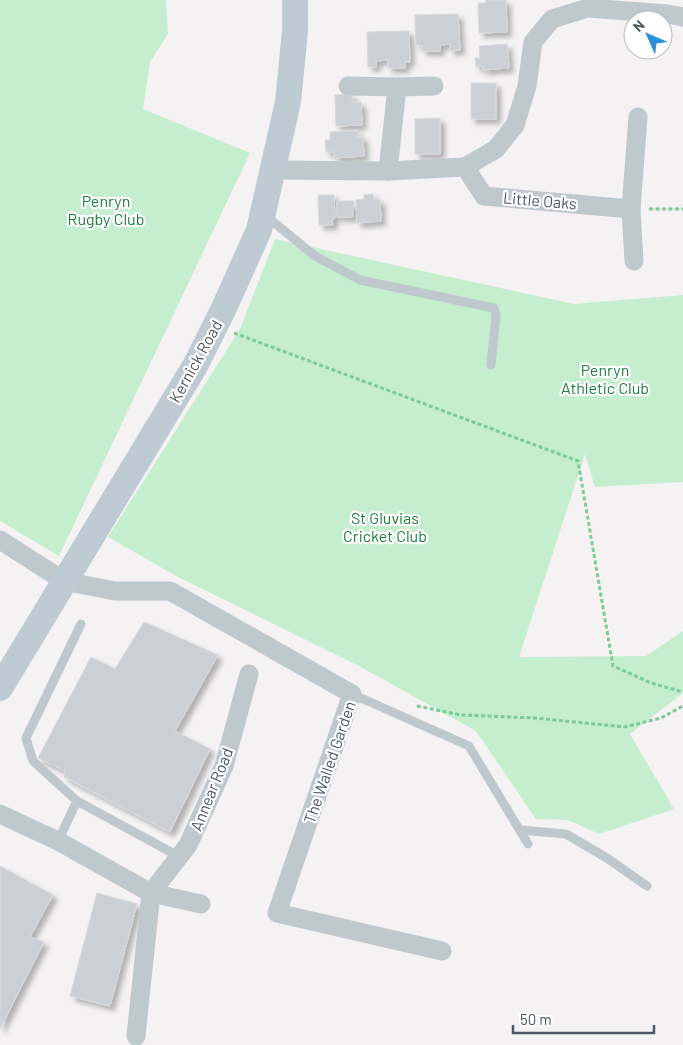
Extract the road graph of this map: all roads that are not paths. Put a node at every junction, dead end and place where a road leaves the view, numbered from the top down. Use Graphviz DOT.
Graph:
graph roads {
  1 [pos="295,0"];
  2 [pos="613,4"];
  3 [pos="683,17"];
  4 [pos="348,86"];
  5 [pos="434,86"];
  6 [pos="397,87"];
  7 [pos="638,117"];
  8 [pos="465,167"];
  9 [pos="274,170"];
  10 [pos="388,170"];
  11 [pos="631,209"];
  12 [pos="264,214"];
  13 [pos="634,261"];
  14 [pos="491,365"];
  15 [pos="0,540"];
  16 [pos="64,581"];
  17 [pos="81,624"];
  18 [pos="249,674"];
  19 [pos="0,688"];
  20 [pos="352,694"];
  21 [pos="77,801"];
  22 [pos="0,814"];
  23 [pos="521,830"];
  24 [pos="58,841"];
  25 [pos="528,844"];
  26 [pos="180,857"];
  27 [pos="647,886"];
  28 [pos="152,893"];
  29 [pos="200,904"];
  30 [pos="442,950"];
  31 [pos="136,1036"];
  1 -- 9 [label="street, Kernick Road"];
  2 -- 3 [label="street"];
  2 -- 8 [label="street"];
  4 -- 6 [label="street"];
  5 -- 6 [label="street"];
  6 -- 10 [label="street"];
  7 -- 11 [label="street"];
  8 -- 10 [label="street"];
  8 -- 11 [label="street, Little Oaks"];
  9 -- 10 [label="street"];
  9 -- 12 [label="street, Kernick Road"];
  11 -- 13 [label="street"];
  12 -- 14 [label="lane"];
  12 -- 16 [label="street, Kernick Road"];
  15 -- 16 [label="street"];
  16 -- 19 [label="street, Kernick Road"];
  16 -- 20 [label="street, The Walled Garden"];
  17 -- 21 [label="lane"];
  18 -- 26 [label="street, Annear Road"];
  20 -- 23 [label="lane"];
  20 -- 30 [label="street, The Walled Garden"];
  21 -- 24 [label="lane"];
  21 -- 26 [label="lane"];
  22 -- 24 [label="street"];
  23 -- 25 [label="lane"];
  23 -- 27 [label="lane"];
  24 -- 28 [label="street"];
  26 -- 28 [label="street, Annear Road"];
  28 -- 29 [label="street"];
  28 -- 31 [label="street"];
}
